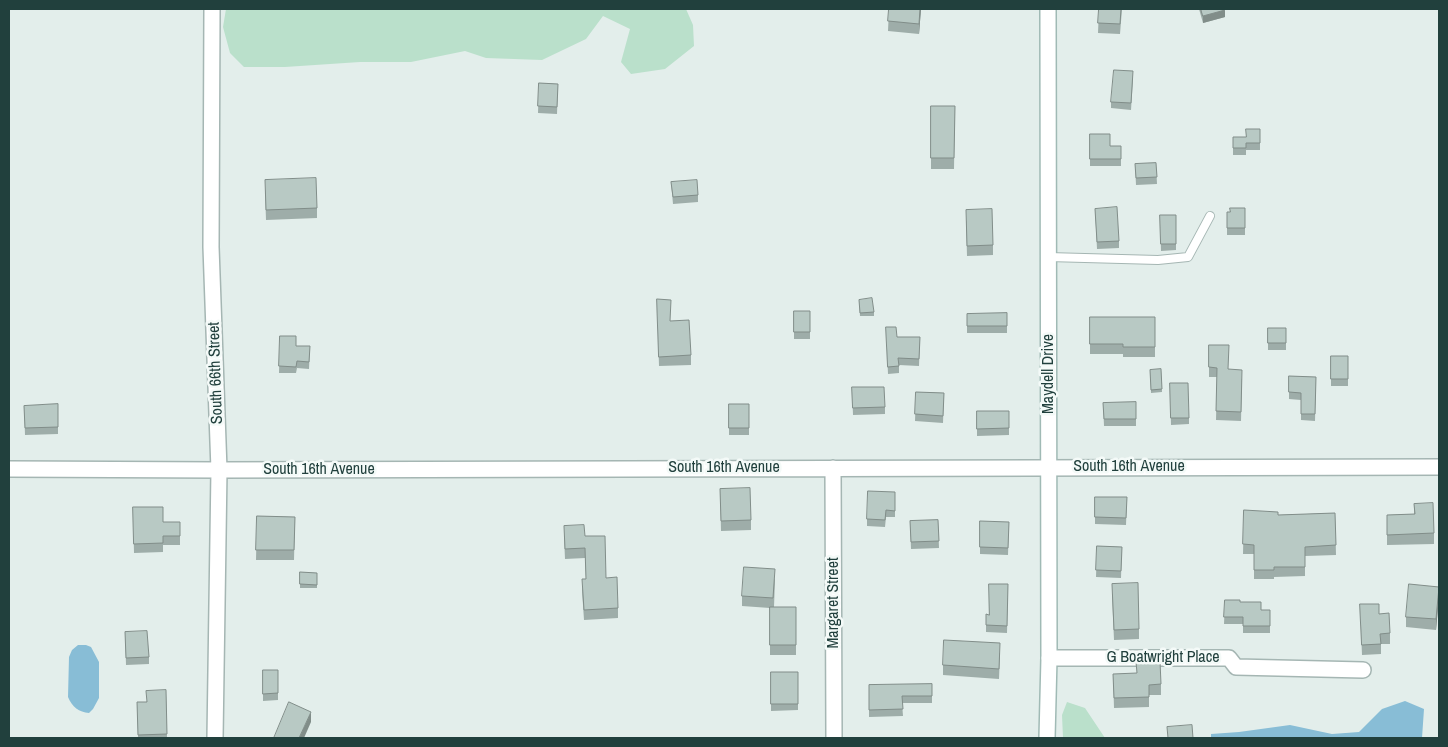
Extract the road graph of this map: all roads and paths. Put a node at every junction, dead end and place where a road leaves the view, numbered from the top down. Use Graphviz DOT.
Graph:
graph roads {
  1 [pos="212,9"];
  2 [pos="1048,9"];
  3 [pos="1210,216"];
  4 [pos="1048,257"];
  5 [pos="1049,467"];
  6 [pos="834,468"];
  7 [pos="1439,468"];
  8 [pos="9,469"];
  9 [pos="219,470"];
  10 [pos="1049,658"];
  11 [pos="1363,670"];
  12 [pos="215,738"];
  13 [pos="834,738"];
  14 [pos="1047,738"];
  1 -- 9 [label="street, South 66th Street"];
  2 -- 4 [label="street, Maydell Drive"];
  3 -- 4 [label="lane"];
  4 -- 5 [label="street, Maydell Drive"];
  5 -- 6 [label="street, South 16th Avenue"];
  5 -- 7 [label="street, South 16th Avenue"];
  5 -- 10 [label="street, Maydell Drive"];
  6 -- 9 [label="street, South 16th Avenue"];
  6 -- 13 [label="street, Margaret Street"];
  8 -- 9 [label="street, South 16th Avenue"];
  9 -- 12 [label="street, South 66th Street"];
  10 -- 11 [label="street, G Boatwright Place"];
  10 -- 14 [label="street, Maydell Drive"];
}
